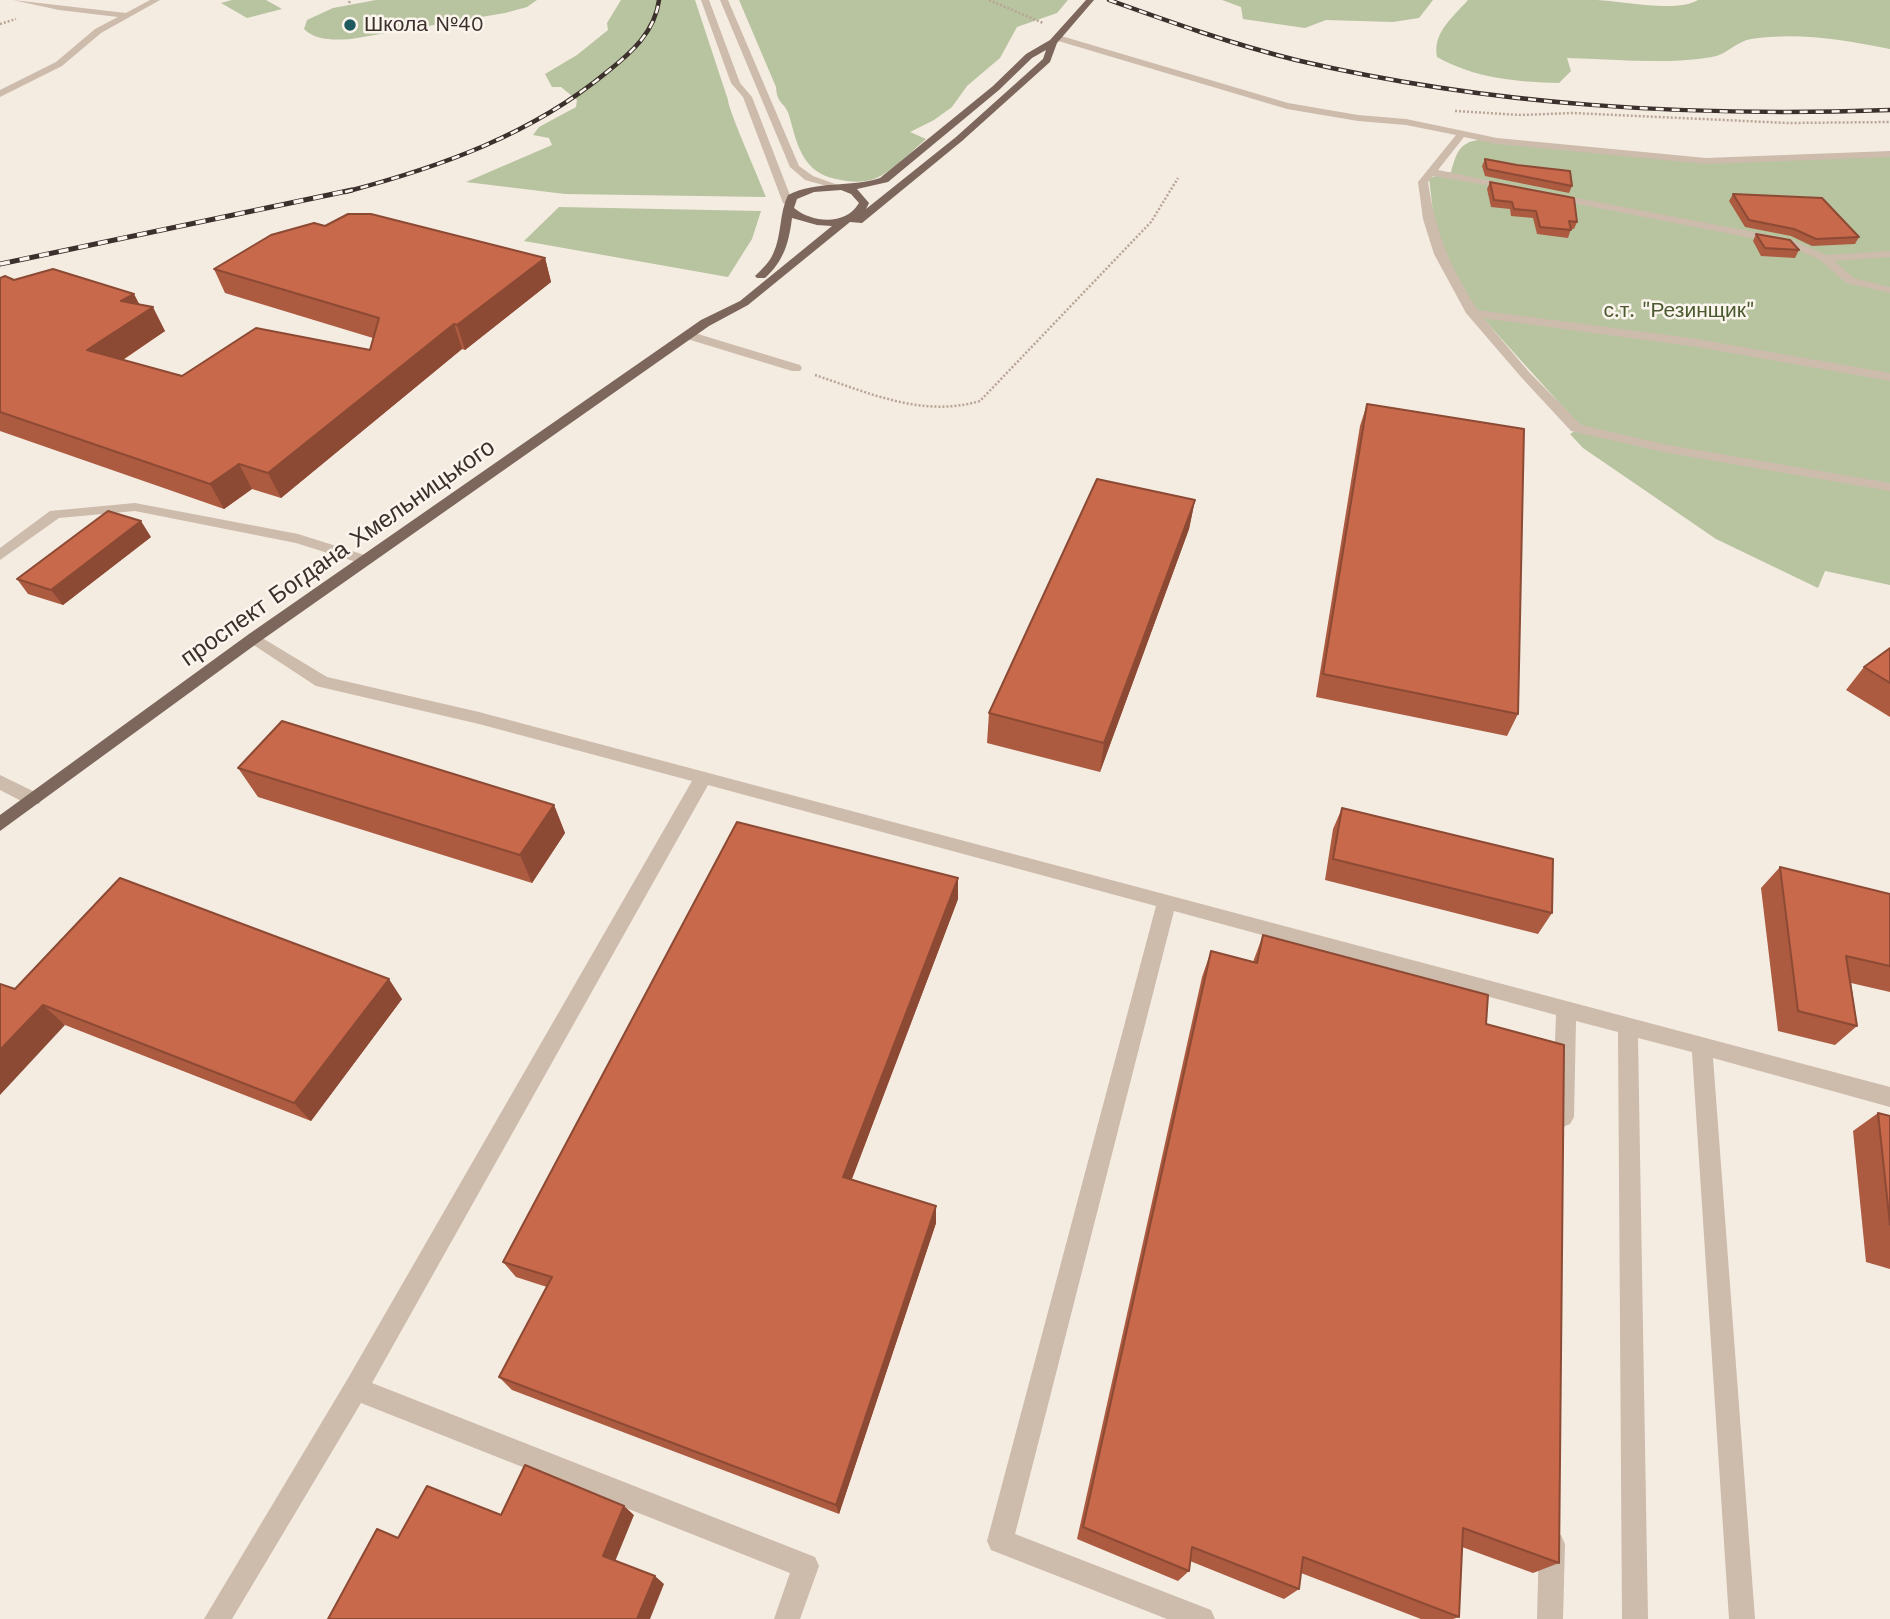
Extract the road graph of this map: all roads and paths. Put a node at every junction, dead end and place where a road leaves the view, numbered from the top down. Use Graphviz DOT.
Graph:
graph roads {
  1 [pos="17,0"];
  2 [pos="156,0"];
  3 [pos="705,0"];
  4 [pos="724,0"];
  5 [pos="989,0"];
  6 [pos="1090,0"];
  7 [pos="126,15"];
  8 [pos="1058,37"];
  9 [pos="736,83"];
  10 [pos="0,94"];
  11 [pos="1890,122"];
  12 [pos="1429,129"];
  13 [pos="1461,135"];
  14 [pos="1890,154"];
  15 [pos="1430,172"];
  16 [pos="1178,178"];
  17 [pos="839,188"];
  18 [pos="1522,190"];
  19 [pos="1536,193"];
  20 [pos="885,199"];
  21 [pos="788,206"];
  22 [pos="862,208"];
  23 [pos="848,218"];
  24 [pos="785,234"];
  25 [pos="1890,254"];
  26 [pos="1824,258"];
  27 [pos="767,285"];
  28 [pos="1890,290"];
  29 [pos="1472,313"];
  30 [pos="705,323"];
  31 [pos="688,335"];
  32 [pos="796,369"];
  33 [pos="1890,377"];
  34 [pos="1890,487"];
  35 [pos="0,555"];
  36 [pos="366,560"];
  37 [pos="254,638"];
  38 [pos="703,778"];
  39 [pos="0,782"];
  40 [pos="33,799"];
  41 [pos="0,824"];
  42 [pos="1167,901"];
  43 [pos="1566,1009"];
  44 [pos="1628,1025"];
  45 [pos="1702,1045"];
  46 [pos="1890,1097"];
  47 [pos="1562,1133"];
  48 [pos="356,1389"];
  49 [pos="1552,1522"];
  50 [pos="217,1619"];
  51 [pos="787,1619"];
  52 [pos="1202,1619"];
  53 [pos="1550,1619"];
  54 [pos="1635,1619"];
  55 [pos="1742,1619"];
  1 -- 7 [label="street"];
  2 -- 7 [label="street"];
  3 -- 9 [label="street"];
  4 -- 17 [label="street"];
  5 -- 8 [label="path"];
  6 -- 8 [label="main road, проспект Богдана Хмельницького"];
  7 -- 10 [label="street"];
  8 -- 12 [label="street"];
  8 -- 17 [label="main road, проспект Богдана Хмельницького"];
  8 -- 20 [label="main road, проспект Богдана Хмельницького"];
  9 -- 21 [label="street"];
  9 -- 24 [label="street"];
  11 -- 12 [label="path"];
  12 -- 13 [label="street"];
  13 -- 14 [label="street"];
  13 -- 15 [label="street"];
  15 -- 18 [label="street"];
  15 -- 29 [label="street"];
  16 -- 32 [label="path"];
  17 -- 21 [label="main road, проспект Богдана Хмельницького"];
  17 -- 22 [label="main road"];
  19 -- 26 [label="street"];
  20 -- 22 [label="main road, проспект Богдана Хмельницького"];
  20 -- 27 [label="main road, проспект Богдана Хмельницького"];
  21 -- 23 [label="main road"];
  21 -- 24 [label="main road, проспект Богдана Хмельницького"];
  22 -- 23 [label="main road, проспект Богдана Хмельницького"];
  23 -- 27 [label="main road, проспект Богдана Хмельницького"];
  24 -- 30 [label="main road, проспект Богдана Хмельницького"];
  25 -- 26 [label="street"];
  26 -- 28 [label="street"];
  27 -- 30 [label="main road, проспект Богдана Хмельницького"];
  29 -- 33 [label="street"];
  29 -- 34 [label="street"];
  30 -- 31 [label="main road, проспект Богдана Хмельницького"];
  31 -- 32 [label="street"];
  31 -- 36 [label="main road, проспект Богдана Хмельницького"];
  35 -- 36 [label="street"];
  36 -- 37 [label="main road, проспект Богдана Хмельницького"];
  37 -- 38 [label="street"];
  37 -- 40 [label="main road, проспект Богдана Хмельницького"];
  38 -- 42 [label="street"];
  38 -- 48 [label="street"];
  39 -- 40 [label="street"];
  40 -- 41 [label="main road, проспект Богдана Хмельницького"];
  42 -- 43 [label="street"];
  42 -- 52 [label="street"];
  43 -- 44 [label="street"];
  43 -- 47 [label="street"];
  44 -- 45 [label="street"];
  44 -- 54 [label="street"];
  45 -- 46 [label="street"];
  45 -- 55 [label="street"];
  48 -- 50 [label="street"];
  48 -- 51 [label="street"];
  49 -- 53 [label="street"];
}
